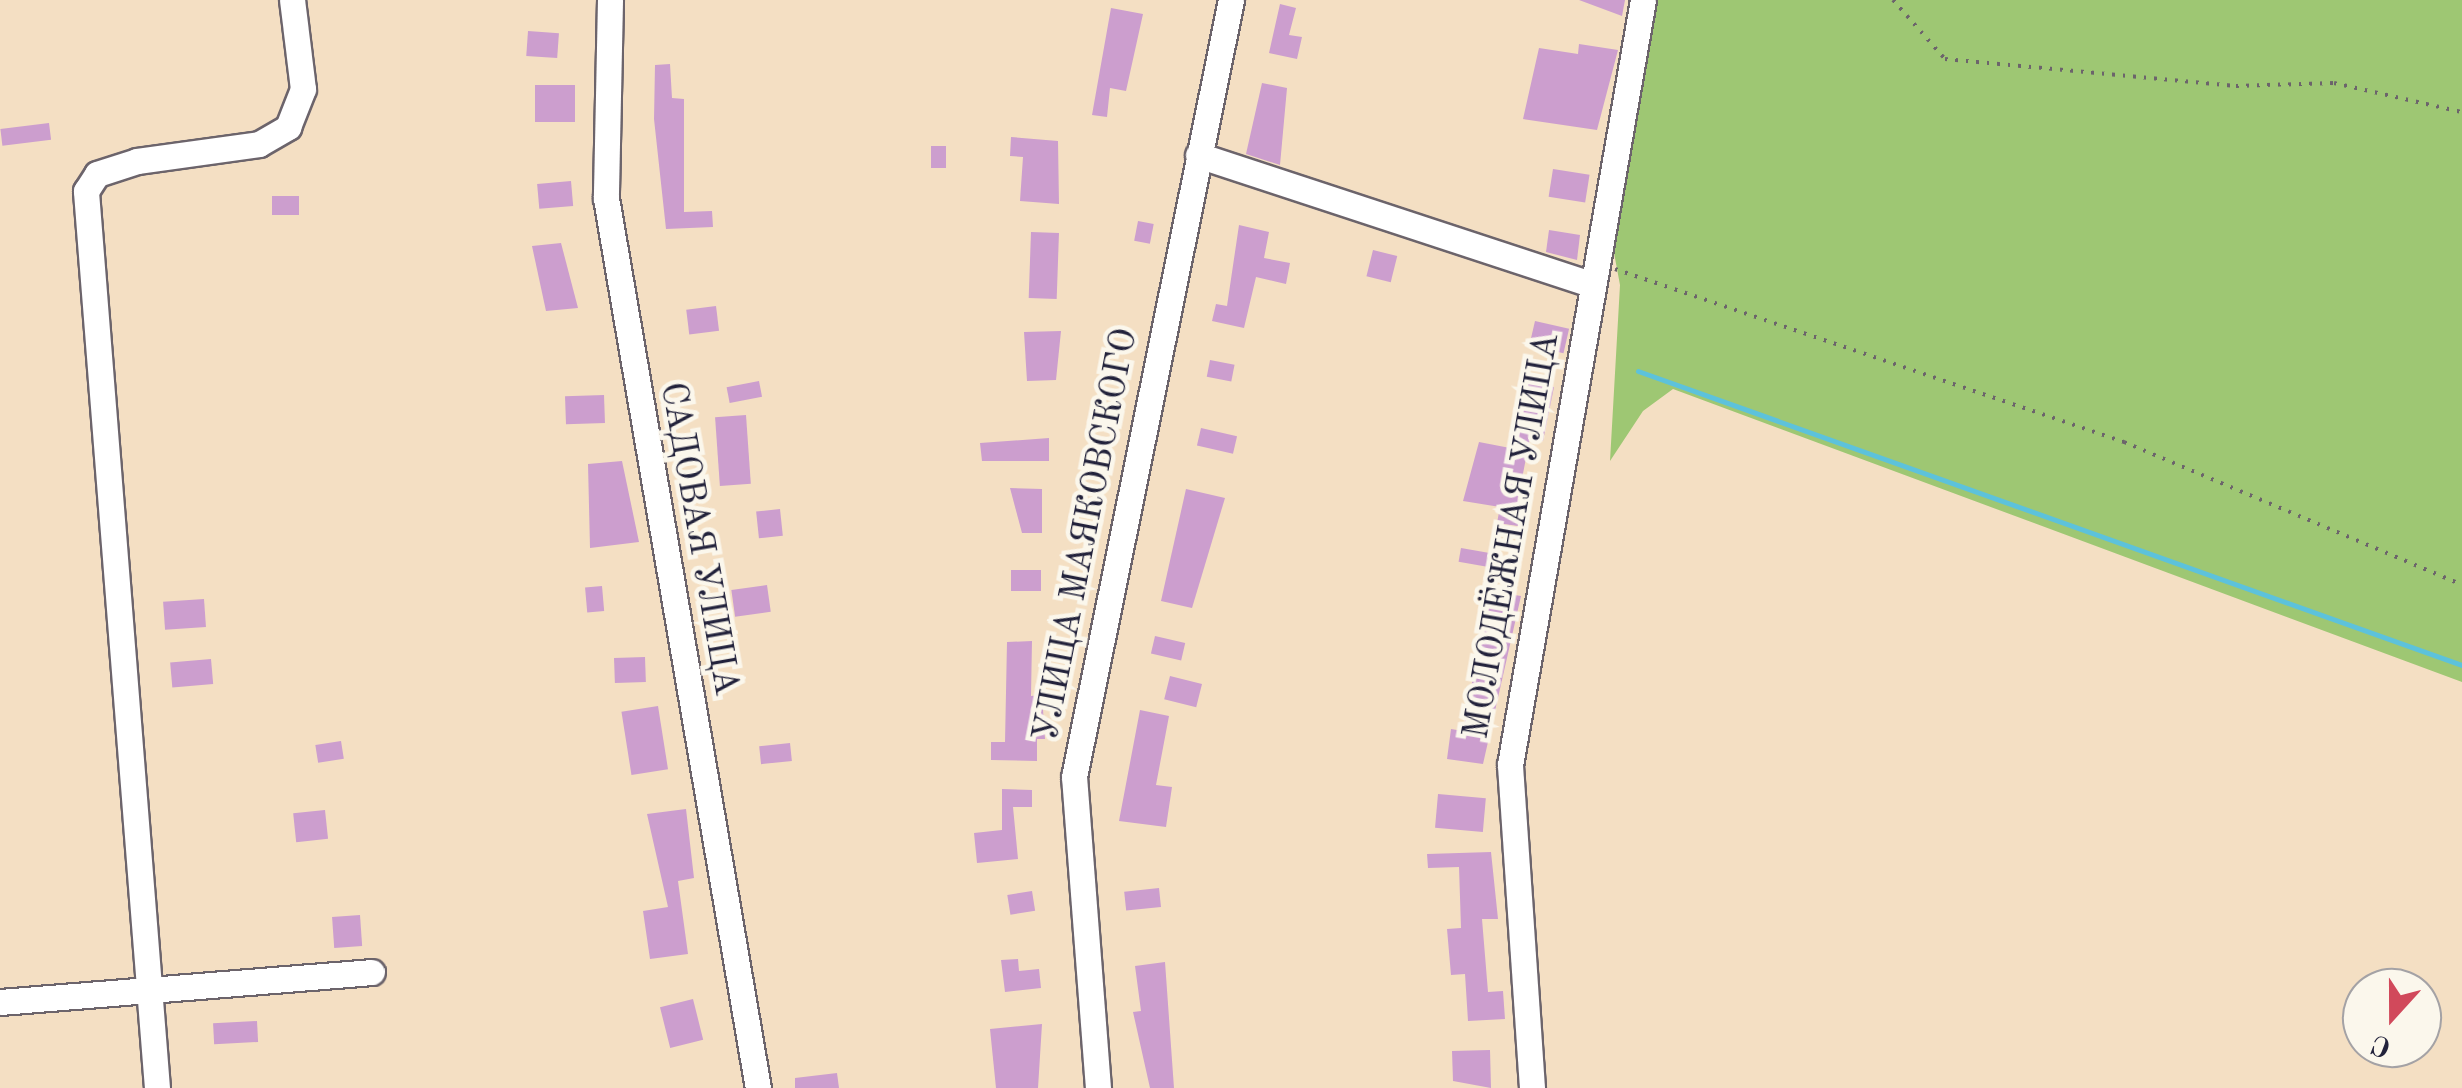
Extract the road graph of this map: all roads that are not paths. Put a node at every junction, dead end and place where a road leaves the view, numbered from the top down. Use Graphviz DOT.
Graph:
graph roads {
  1 [pos="292,0"];
  2 [pos="610,0"];
  3 [pos="1231,0"];
  4 [pos="1642,0"];
  5 [pos="1198,155"];
  6 [pos="1592,272"];
  7 [pos="372,972"];
  8 [pos="150,992"];
  9 [pos="0,1002"];
  10 [pos="158,1088"];
  11 [pos="758,1088"];
  12 [pos="1098,1088"];
  13 [pos="1532,1088"];
  1 -- 8 [label="street"];
  2 -- 11 [label="street, САДОВАЯ УЛИЦА"];
  3 -- 5 [label="street, УЛИЦА МАЯКОВСКОГО"];
  4 -- 6 [label="street, МОЛОДЁЖНАЯ УЛИЦА"];
  5 -- 6 [label="street"];
  5 -- 12 [label="street, УЛИЦА МАЯКОВСКОГО"];
  6 -- 13 [label="street, МОЛОДЁЖНАЯ УЛИЦА"];
  7 -- 8 [label="street"];
  8 -- 9 [label="street"];
  8 -- 10 [label="street"];
}
